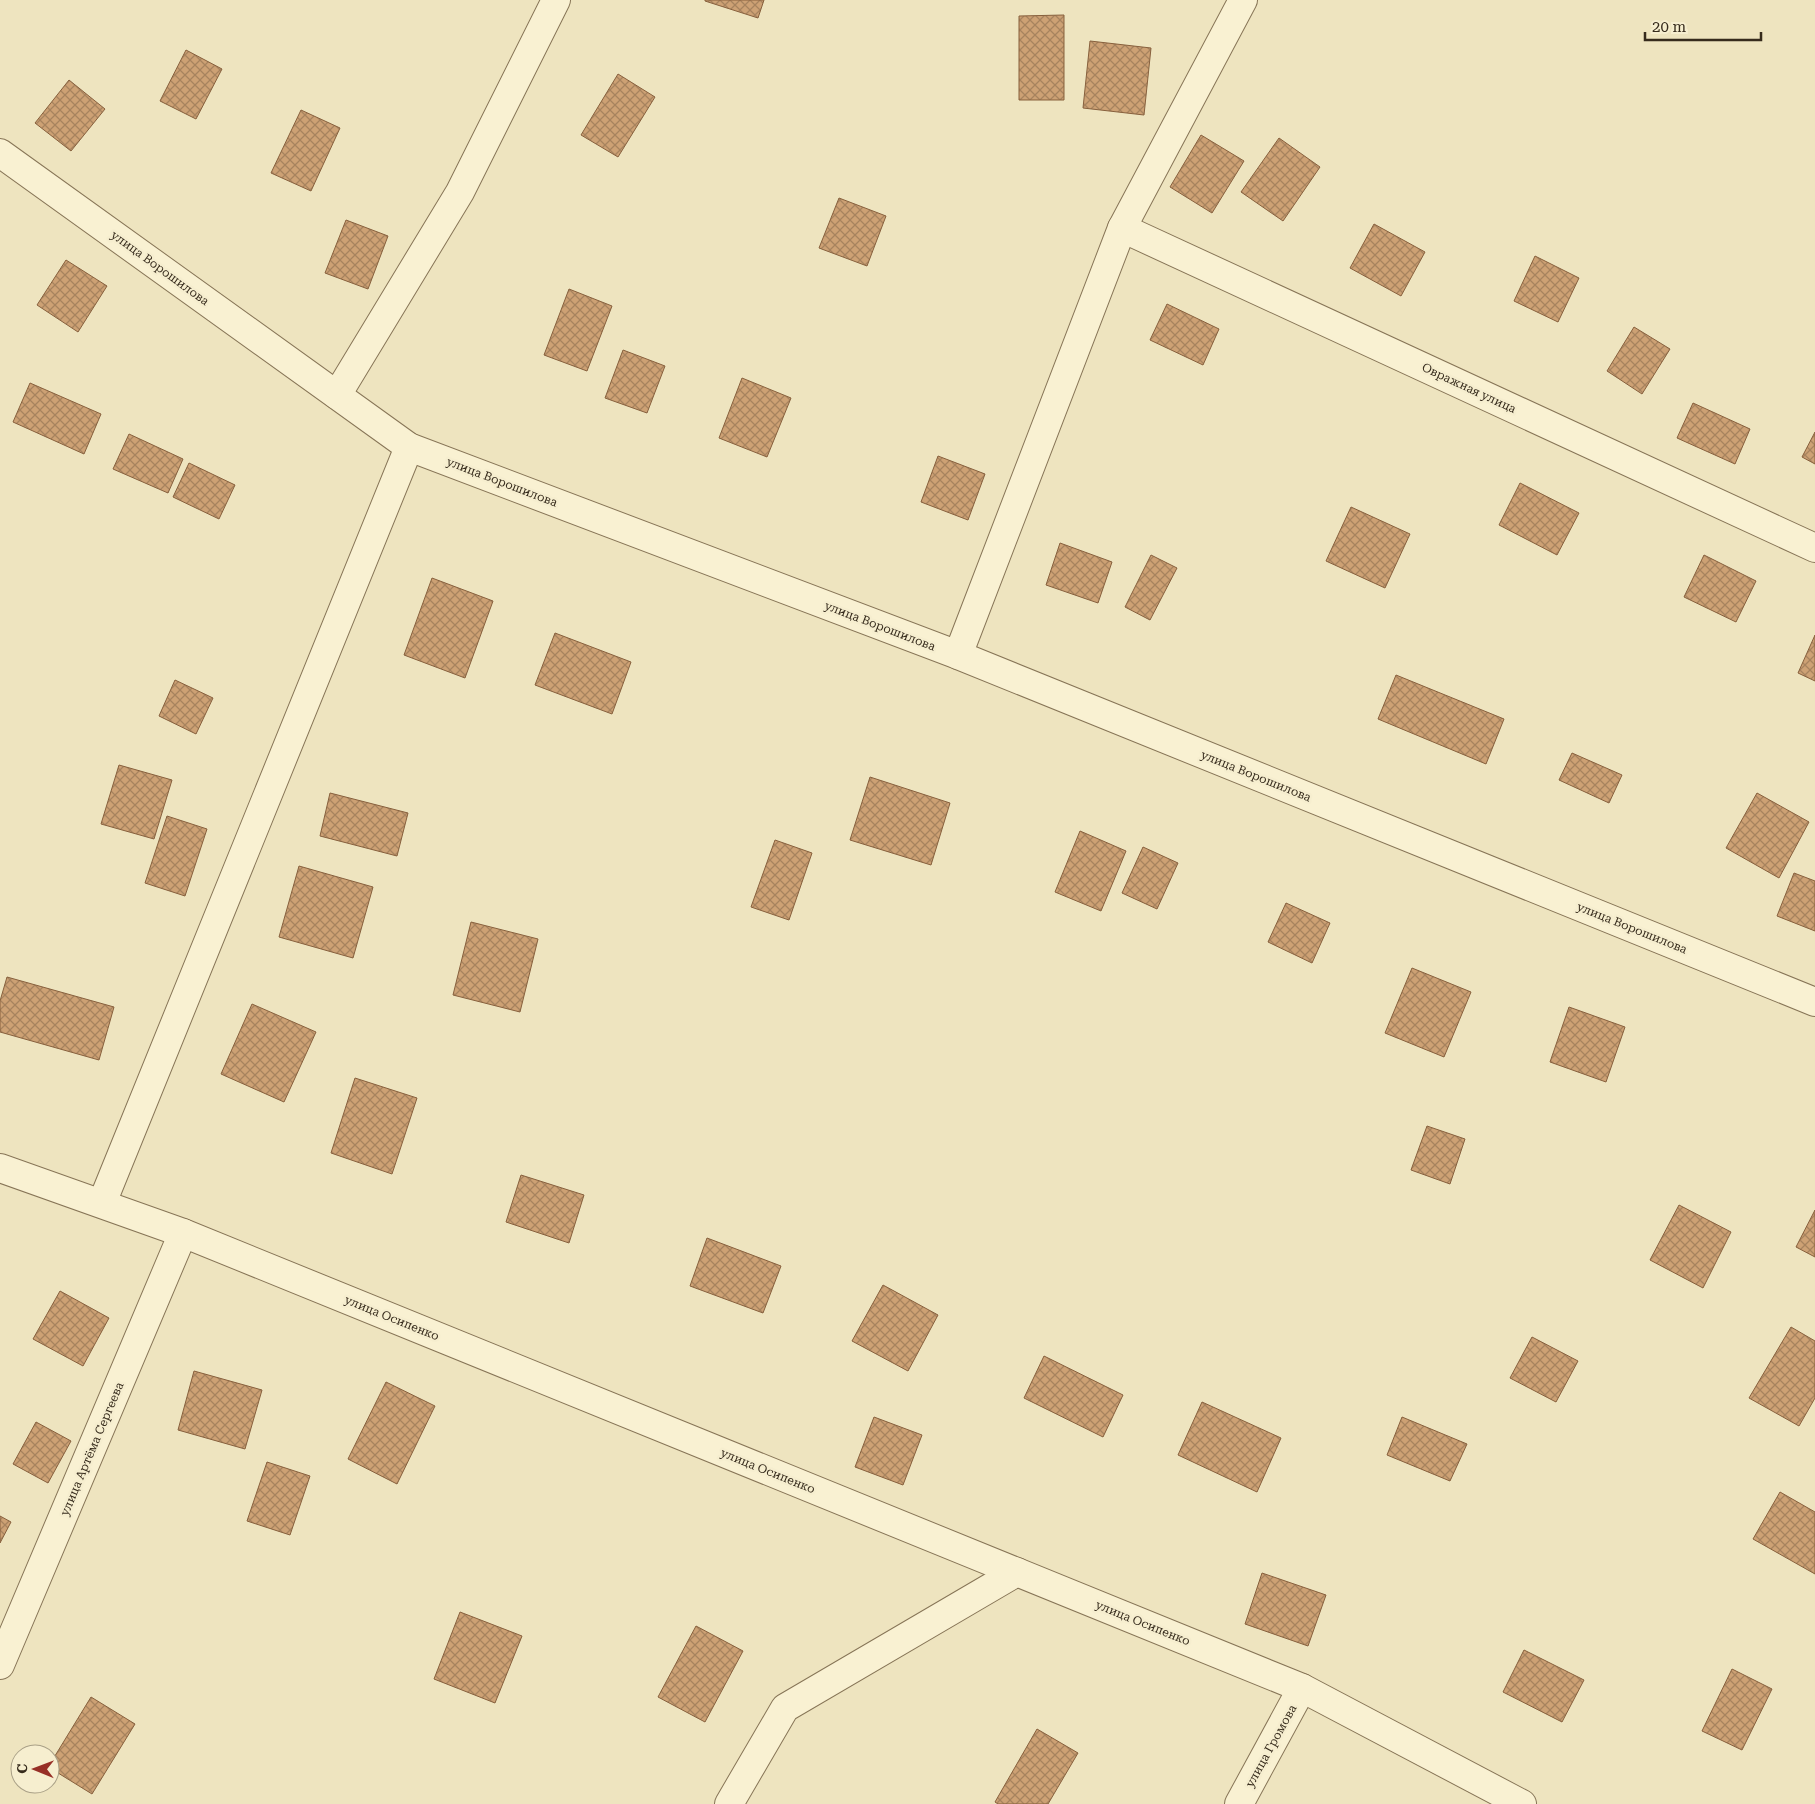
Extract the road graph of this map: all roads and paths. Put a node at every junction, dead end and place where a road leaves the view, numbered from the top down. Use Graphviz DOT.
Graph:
graph roads {
  1 [pos="556,0"];
  2 [pos="1243,0"];
  3 [pos="0,152"];
  4 [pos="1122,228"];
  5 [pos="337,395"];
  6 [pos="409,447"];
  7 [pos="1815,548"];
  8 [pos="958,655"];
  9 [pos="1815,1002"];
  10 [pos="0,1168"];
  11 [pos="102,1203"];
  12 [pos="183,1234"];
  13 [pos="1017,1572"];
  14 [pos="0,1664"];
  15 [pos="1302,1688"];
  16 [pos="729,1804"];
  17 [pos="1239,1804"];
  18 [pos="1522,1804"];
  1 -- 5 [label="street"];
  2 -- 4 [label="street"];
  3 -- 5 [label="street, улица Ворошилова"];
  4 -- 7 [label="street, Овражная улица"];
  4 -- 8 [label="street"];
  5 -- 6 [label="street, улица Ворошилова"];
  6 -- 8 [label="street, улица Ворошилова"];
  6 -- 11 [label="street"];
  8 -- 9 [label="street, улица Ворошилова"];
  10 -- 11 [label="street, улица Осипенко"];
  11 -- 12 [label="street, улица Осипенко"];
  12 -- 13 [label="street, улица Осипенко"];
  12 -- 14 [label="street, улица Артёма Сергеева"];
  13 -- 15 [label="street, улица Осипенко"];
  13 -- 16 [label="street"];
  15 -- 17 [label="street, улица Громова"];
  15 -- 18 [label="street, улица Осипенко"];
}
